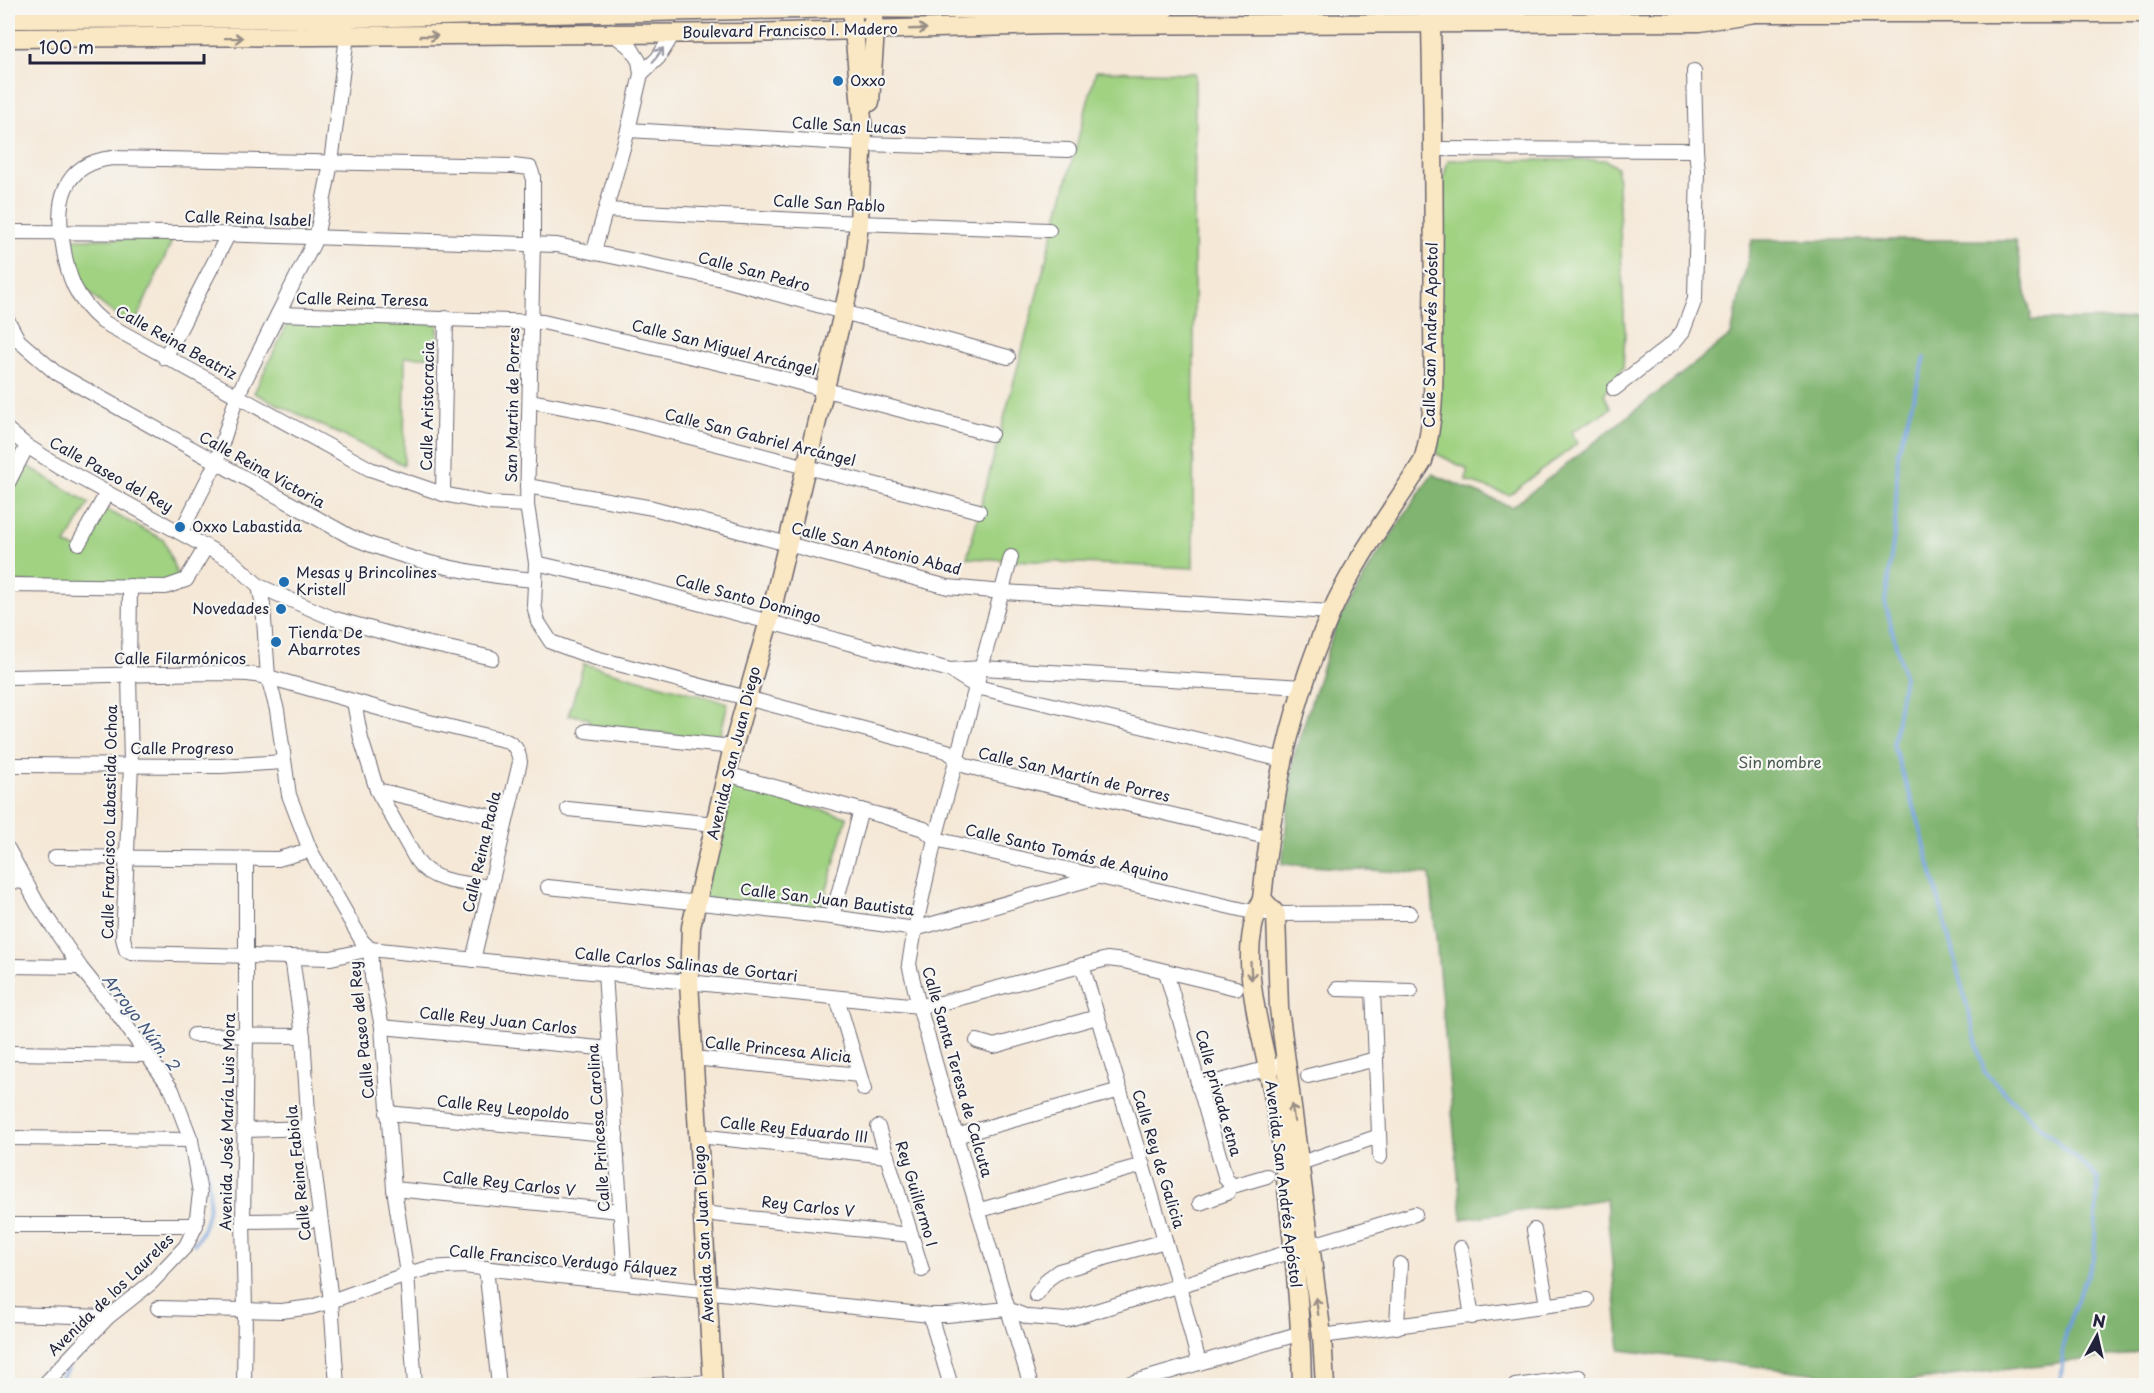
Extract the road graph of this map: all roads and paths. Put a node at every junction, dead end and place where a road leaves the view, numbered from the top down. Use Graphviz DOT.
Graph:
graph roads {
  1 [pos="852,8"];
  2 [pos="870,8"];
  3 [pos="1166,8"];
  4 [pos="1720,8"];
  5 [pos="2073,11"];
  6 [pos="1754,13"];
  7 [pos="2146,13"];
  8 [pos="1586,15"];
  9 [pos="8,19"];
  10 [pos="347,21"];
  11 [pos="1431,24"];
  12 [pos="875,30"];
  13 [pos="855,31"];
  14 [pos="613,34"];
  15 [pos="673,34"];
  16 [pos="8,38"];
  17 [pos="1694,70"];
  18 [pos="641,74"];
  19 [pos="628,130"];
  20 [pos="863,137"];
  21 [pos="1433,149"];
  22 [pos="1069,150"];
  23 [pos="1696,150"];
  24 [pos="331,164"];
  25 [pos="513,166"];
  26 [pos="606,210"];
  27 [pos="859,223"];
  28 [pos="1049,230"];
  29 [pos="8,232"];
  30 [pos="60,232"];
  31 [pos="228,235"];
  32 [pos="316,238"];
  33 [pos="487,242"];
  34 [pos="533,243"];
  35 [pos="594,251"];
  36 [pos="843,313"];
  37 [pos="278,314"];
  38 [pos="446,318"];
  39 [pos="531,320"];
  40 [pos="8,321"];
  41 [pos="13,345"];
  42 [pos="1008,357"];
  43 [pos="165,358"];
  44 [pos="826,389"];
  45 [pos="1614,389"];
  46 [pos="237,396"];
  47 [pos="531,401"];
  48 [pos="8,430"];
  49 [pos="991,434"];
  50 [pos="27,446"];
  51 [pos="216,464"];
  52 [pos="807,466"];
  53 [pos="8,483"];
  54 [pos="527,486"];
  55 [pos="107,493"];
  56 [pos="443,494"];
  57 [pos="527,505"];
  58 [pos="979,511"];
  59 [pos="181,532"];
  60 [pos="79,543"];
  61 [pos="788,544"];
  62 [pos="206,547"];
  63 [pos="1011,557"];
  64 [pos="536,563"];
  65 [pos="535,580"];
  66 [pos="8,585"];
  67 [pos="130,586"];
  68 [pos="259,586"];
  69 [pos="1003,592"];
  70 [pos="1331,612"];
  71 [pos="769,621"];
  72 [pos="564,648"];
  73 [pos="492,658"];
  74 [pos="982,668"];
  75 [pos="950,670"];
  76 [pos="129,675"];
  77 [pos="8,677"];
  78 [pos="268,677"];
  79 [pos="977,687"];
  80 [pos="1303,687"];
  81 [pos="747,698"];
  82 [pos="354,702"];
  83 [pos="586,731"];
  84 [pos="733,747"];
  85 [pos="518,753"];
  86 [pos="956,759"];
  87 [pos="1283,760"];
  88 [pos="284,762"];
  89 [pos="8,765"];
  90 [pos="131,765"];
  91 [pos="726,774"];
  92 [pos="377,789"];
  93 [pos="568,809"];
  94 [pos="861,810"];
  95 [pos="506,820"];
  96 [pos="715,824"];
  97 [pos="1269,835"];
  98 [pos="935,839"];
  99 [pos="8,849"];
  100 [pos="310,850"];
  101 [pos="55,857"];
  102 [pos="126,858"];
  103 [pos="246,859"];
  104 [pos="1096,877"];
  105 [pos="8,881"];
  106 [pos="26,882"];
  107 [pos="491,887"];
  108 [pos="548,887"];
  109 [pos="698,902"];
  110 [pos="1259,906"];
  111 [pos="1410,913"];
  112 [pos="1276,914"];
  113 [pos="832,917"];
  114 [pos="915,929"];
  115 [pos="370,949"];
  116 [pos="126,950"];
  117 [pos="245,955"];
  118 [pos="292,957"];
  119 [pos="473,960"];
  120 [pos="1082,965"];
  121 [pos="8,966"];
  122 [pos="80,968"];
  123 [pos="1166,972"];
  124 [pos="605,973"];
  125 [pos="689,981"];
  126 [pos="1236,987"];
  127 [pos="1337,989"];
  128 [pos="1373,990"];
  129 [pos="1411,991"];
  130 [pos="837,998"];
  131 [pos="919,1006"];
  132 [pos="1097,1017"];
  133 [pos="382,1027"];
  134 [pos="194,1035"];
  135 [pos="246,1036"];
  136 [pos="303,1036"];
  137 [pos="977,1041"];
  138 [pos="610,1049"];
  139 [pos="8,1053"];
  140 [pos="147,1055"];
  141 [pos="693,1058"];
  142 [pos="1376,1059"];
  143 [pos="1287,1063"];
  144 [pos="1268,1068"];
  145 [pos="859,1076"];
  146 [pos="1308,1076"];
  147 [pos="1198,1087"];
  148 [pos="864,1089"];
  149 [pos="1120,1090"];
  150 [pos="387,1113"];
  151 [pos="878,1127"];
  152 [pos="309,1128"];
  153 [pos="243,1130"];
  154 [pos="616,1136"];
  155 [pos="698,1136"];
  156 [pos="956,1136"];
  157 [pos="1379,1136"];
  158 [pos="8,1138"];
  159 [pos="191,1140"];
  160 [pos="887,1156"];
  161 [pos="1380,1157"];
  162 [pos="1143,1165"];
  163 [pos="1284,1169"];
  164 [pos="1232,1185"];
  165 [pos="394,1189"];
  166 [pos="1200,1203"];
  167 [pos="980,1210"];
  168 [pos="621,1211"];
  169 [pos="702,1213"];
  170 [pos="1414,1214"];
  171 [pos="320,1220"];
  172 [pos="243,1221"];
  173 [pos="8,1225"];
  174 [pos="196,1225"];
  175 [pos="1534,1230"];
  176 [pos="911,1234"];
  177 [pos="1165,1241"];
  178 [pos="1461,1248"];
  179 [pos="1301,1249"];
  180 [pos="1400,1264"];
  181 [pos="486,1268"];
  182 [pos="922,1270"];
  183 [pos="407,1274"];
  184 [pos="625,1282"];
  185 [pos="1179,1286"];
  186 [pos="707,1292"];
  187 [pos="1036,1295"];
  188 [pos="1587,1300"];
  189 [pos="331,1301"];
  190 [pos="1547,1305"];
  191 [pos="158,1308"];
  192 [pos="245,1309"];
  193 [pos="1007,1309"];
  194 [pos="8,1314"];
  195 [pos="930,1315"];
  196 [pos="108,1317"];
  197 [pos="1472,1317"];
  198 [pos="1397,1327"];
  199 [pos="1301,1333"];
  200 [pos="1322,1336"];
  201 [pos="1199,1363"];
  202 [pos="1579,1377"];
  203 [pos="713,1384"];
  204 [pos="43,1386"];
  205 [pos="244,1386"];
  206 [pos="337,1386"];
  207 [pos="415,1386"];
  208 [pos="499,1386"];
  209 [pos="634,1386"];
  210 [pos="951,1386"];
  211 [pos="1031,1386"];
  212 [pos="1121,1386"];
  213 [pos="1302,1386"];
  214 [pos="1325,1386"];
  215 [pos="1515,1386"];
  1 -- 2 [label="street, Boulevard Francisco I. Madero"];
  1 -- 10 [label="street, Boulevard Francisco I. Madero"];
  1 -- 13 [label="street, Avenida San Juan Diego"];
  2 -- 3 [label="street, Boulevard Francisco I. Madero"];
  2 -- 12 [label="street, Avenida San Juan Diego"];
  4 -- 6 [label="street"];
  5 -- 6 [label="street"];
  5 -- 7 [label="street"];
  6 -- 8 [label="street, Boulevard Francisco I. Madero"];
  8 -- 11 [label="street, Boulevard Francisco I. Madero"];
  9 -- 10 [label="street, Boulevard Francisco I. Madero"];
  10 -- 14 [label="street, Boulevard Francisco I. Madero, one-way"];
  16 -- 10 [label="street, Boulevard Francisco I. Madero, one-way"];
  10 -- 24 [label="street"];
  12 -- 11 [label="street, Boulevard Francisco I. Madero, one-way"];
  11 -- 21 [label="street, Calle San Andrés Apóstol"];
  12 -- 13 [label="street, Boulevard Francisco I. Madero"];
  12 -- 20 [label="street, Avenida San Juan Diego"];
  13 -- 15 [label="street, Boulevard Francisco I. Madero"];
  13 -- 20 [label="street, Avenida San Juan Diego"];
  14 -- 15 [label="street, Boulevard Francisco I. Madero"];
  14 -- 18 [label="street"];
  18 -- 15 [label="street, one-way"];
  17 -- 23 [label="street"];
  18 -- 19 [label="street"];
  19 -- 20 [label="street, Calle San Lucas"];
  19 -- 26 [label="street"];
  20 -- 22 [label="street, Calle San Lucas"];
  20 -- 27 [label="street, Avenida San Juan Diego"];
  21 -- 23 [label="street"];
  21 -- 70 [label="street, Calle San Andrés Apóstol"];
  23 -- 45 [label="street"];
  24 -- 25 [label="street, Calle Reina Beatriz"];
  24 -- 30 [label="street, Calle Reina Beatriz"];
  24 -- 32 [label="street"];
  25 -- 34 [label="street, San Martin de Porres"];
  26 -- 27 [label="street, Calle San Pablo"];
  26 -- 35 [label="street"];
  27 -- 28 [label="street, Calle San Pablo"];
  27 -- 36 [label="street, Avenida San Juan Diego"];
  29 -- 30 [label="street, Calle Reina Isabel"];
  30 -- 31 [label="street, Calle Reina Isabel"];
  30 -- 43 [label="street, Calle Reina Beatriz"];
  31 -- 32 [label="street, Calle Reina Isabel"];
  31 -- 43 [label="street"];
  32 -- 33 [label="street, Calle Reina Isabel"];
  32 -- 37 [label="street"];
  33 -- 34 [label="street, Calle San Pedro"];
  34 -- 35 [label="street, Calle San Pedro"];
  34 -- 39 [label="street, San Martin de Porres"];
  35 -- 36 [label="street, Calle San Pedro"];
  36 -- 42 [label="street, Calle San Pedro"];
  36 -- 44 [label="street, Avenida San Juan Diego"];
  37 -- 38 [label="street, Calle Reina Teresa"];
  37 -- 46 [label="street"];
  38 -- 39 [label="street, Calle San Miguel Arcángel"];
  38 -- 56 [label="street, Calle Aristocracia"];
  39 -- 44 [label="street, Calle San Miguel Arcángel"];
  39 -- 47 [label="street, San Martin de Porres"];
  40 -- 41 [label="street, Calle Reina Victoria"];
  41 -- 51 [label="street, Calle Reina Victoria"];
  43 -- 46 [label="street, Calle Reina Beatriz"];
  44 -- 49 [label="street, Calle San Miguel Arcángel"];
  44 -- 52 [label="street, Avenida San Juan Diego"];
  46 -- 51 [label="street"];
  46 -- 56 [label="street, Calle Reina Beatriz"];
  47 -- 52 [label="street, Calle San Gabriel Arcángel"];
  47 -- 54 [label="street, San Martin de Porres"];
  48 -- 50 [label="street, Calle Paseo del Rey"];
  50 -- 53 [label="street"];
  50 -- 55 [label="street, Calle Paseo del Rey"];
  51 -- 59 [label="street"];
  51 -- 65 [label="street, Calle Reina Victoria"];
  52 -- 58 [label="street, Calle San Gabriel Arcángel"];
  52 -- 61 [label="street, Avenida San Juan Diego"];
  54 -- 57 [label="street, San Martin de Porres"];
  54 -- 61 [label="street, Calle San Antonio Abad"];
  55 -- 59 [label="street, Calle Paseo del Rey"];
  55 -- 60 [label="street"];
  56 -- 57 [label="street, Calle Reina Beatriz"];
  57 -- 64 [label="street, San Martin de Porres"];
  59 -- 62 [label="street, Calle Paseo del Rey"];
  61 -- 69 [label="street, Calle San Antonio Abad"];
  61 -- 71 [label="street, Avenida San Juan Diego"];
  62 -- 67 [label="street"];
  62 -- 68 [label="street, Calle Paseo del Rey"];
  63 -- 69 [label="street, Calle Santa Teresa de Calcuta"];
  64 -- 65 [label="street, San Martin de Porres"];
  64 -- 71 [label="street, Calle Santo Domingo"];
  65 -- 72 [label="street, San Martin de Porres"];
  66 -- 67 [label="street"];
  67 -- 76 [label="street, Calle Francisco Labastida Ochoa"];
  68 -- 73 [label="street, Calle Paseo del Rey"];
  68 -- 78 [label="street, Calle Paseo del Rey"];
  69 -- 70 [label="street, Calle San Antonio Abad"];
  69 -- 74 [label="street, Calle Santa Teresa de Calcuta"];
  70 -- 80 [label="street, Calle San Andrés Apóstol"];
  71 -- 75 [label="street, Calle Santo Domingo"];
  71 -- 81 [label="street, Avenida San Juan Diego"];
  72 -- 81 [label="street, Calle San Martín de Porres"];
  74 -- 75 [label="street, Calle Santo Domingo"];
  74 -- 79 [label="street, Calle Santa Teresa de Calcuta"];
  74 -- 80 [label="street, Calle Santo Domingo"];
  75 -- 79 [label="street, Calle Santo Domingo"];
  76 -- 77 [label="street, Calle Filarmónicos"];
  76 -- 78 [label="street, Calle Filarmónicos"];
  76 -- 90 [label="street, Calle Francisco Labastida Ochoa"];
  78 -- 82 [label="street, Calle Filarmónicos"];
  78 -- 88 [label="street, Calle Paseo del Rey"];
  79 -- 86 [label="street, Calle Santa Teresa de Calcuta"];
  79 -- 87 [label="street, Calle Santo Domingo"];
  80 -- 87 [label="street, Calle San Andrés Apóstol"];
  81 -- 84 [label="street, Avenida San Juan Diego"];
  81 -- 86 [label="street, Calle San Martín de Porres"];
  82 -- 85 [label="street, Calle Filarmónicos"];
  82 -- 92 [label="street"];
  83 -- 84 [label="street"];
  84 -- 91 [label="street, Avenida San Juan Diego"];
  85 -- 95 [label="street, Calle Reina Paola"];
  86 -- 97 [label="street, Calle San Martín de Porres"];
  86 -- 98 [label="street, Calle Santa Teresa de Calcuta"];
  87 -- 97 [label="street, Calle San Andrés Apóstol"];
  88 -- 90 [label="street, Calle Progreso"];
  88 -- 100 [label="street, Calle Paseo del Rey"];
  89 -- 90 [label="street, Calle Progreso"];
  90 -- 102 [label="street, Calle Francisco Labastida Ochoa"];
  91 -- 94 [label="street, Calle Santo Tomás de Aquino"];
  91 -- 96 [label="street, Avenida San Juan Diego"];
  92 -- 95 [label="street"];
  92 -- 107 [label="street"];
  93 -- 96 [label="street"];
  94 -- 98 [label="street, Calle Santo Tomás de Aquino"];
  94 -- 113 [label="street"];
  95 -- 107 [label="street, Calle Reina Paola"];
  96 -- 109 [label="street, Avenida San Juan Diego"];
  97 -- 110 [label="street, Calle San Andrés Apóstol"];
  98 -- 104 [label="street, Calle Santo Tomás de Aquino"];
  98 -- 114 [label="street, Calle Santa Teresa de Calcuta"];
  99 -- 106 [label="street, Avenida de los Laureles"];
  100 -- 103 [label="street"];
  100 -- 115 [label="street, Calle Paseo del Rey"];
  101 -- 102 [label="street"];
  102 -- 103 [label="street"];
  102 -- 116 [label="street, Calle Francisco Labastida Ochoa"];
  103 -- 117 [label="street, Avenida José María Luis Mora"];
  104 -- 110 [label="street, Calle Santo Tomás de Aquino"];
  104 -- 114 [label="street, Calle San Juan Bautista"];
  105 -- 106 [label="street"];
  106 -- 122 [label="street, Avenida de los Laureles"];
  107 -- 119 [label="street, Calle Reina Paola"];
  108 -- 109 [label="street, Calle San Juan Bautista"];
  109 -- 113 [label="street, Calle San Juan Bautista"];
  109 -- 125 [label="street, Avenida San Juan Diego"];
  110 -- 112 [label="street"];
  110 -- 144 [label="street, Avenida San Andrés Apóstol, one-way"];
  111 -- 112 [label="street"];
  112 -- 143 [label="street, Avenida San Andrés Apóstol"];
  113 -- 114 [label="street, Calle San Juan Bautista"];
  114 -- 131 [label="street, Calle Santa Teresa de Calcuta"];
  115 -- 118 [label="street, Calle Carlos Salinas de Gortari"];
  115 -- 119 [label="street, Calle Carlos Salinas de Gortari"];
  115 -- 133 [label="street, Calle Paseo del Rey"];
  116 -- 117 [label="street, Calle Carlos Salinas de Gortari"];
  117 -- 118 [label="street, Calle Carlos Salinas de Gortari"];
  117 -- 135 [label="street, Avenida José María Luis Mora"];
  118 -- 136 [label="street, Calle Reina Fabiola"];
  119 -- 124 [label="street, Calle Carlos Salinas de Gortari"];
  120 -- 123 [label="street, Calle Carlos Salinas de Gortari"];
  120 -- 131 [label="street, Calle Carlos Salinas de Gortari"];
  120 -- 132 [label="street, Calle Rey de Galicia"];
  121 -- 122 [label="street"];
  122 -- 140 [label="street, Avenida de los Laureles"];
  123 -- 126 [label="street, Calle Carlos Salinas de Gortari"];
  123 -- 147 [label="street, Calle privada etna"];
  124 -- 125 [label="street, Calle Carlos Salinas de Gortari"];
  124 -- 138 [label="street, Calle Princesa Carolina"];
  125 -- 130 [label="street, Calle Carlos Salinas de Gortari"];
  125 -- 141 [label="street, Avenida San Juan Diego"];
  127 -- 128 [label="street"];
  128 -- 129 [label="street"];
  128 -- 142 [label="street"];
  130 -- 131 [label="street, Calle Carlos Salinas de Gortari"];
  130 -- 145 [label="street"];
  131 -- 156 [label="street, Calle Santa Teresa de Calcuta"];
  132 -- 137 [label="street"];
  132 -- 149 [label="street, Calle Rey de Galicia"];
  133 -- 138 [label="street, Calle Rey Juan Carlos"];
  133 -- 150 [label="street, Calle Paseo del Rey"];
  134 -- 135 [label="street"];
  135 -- 136 [label="street"];
  135 -- 153 [label="street, Avenida José María Luis Mora"];
  136 -- 152 [label="street, Calle Reina Fabiola"];
  138 -- 154 [label="street, Calle Princesa Carolina"];
  139 -- 140 [label="street"];
  140 -- 159 [label="street, Avenida de los Laureles"];
  141 -- 145 [label="street, Calle Princesa Alicia"];
  141 -- 155 [label="street, Avenida San Juan Diego"];
  142 -- 146 [label="street"];
  142 -- 157 [label="street"];
  143 -- 144 [label="street"];
  163 -- 143 [label="street, Avenida San Andrés Apóstol, one-way"];
  144 -- 147 [label="street"];
  144 -- 163 [label="street, Avenida San Andrés Apóstol"];
  145 -- 148 [label="street"];
  147 -- 164 [label="street, Calle privada etna"];
  149 -- 156 [label="street"];
  149 -- 162 [label="street, Calle Rey de Galicia"];
  150 -- 154 [label="street, Calle Rey Leopoldo"];
  150 -- 165 [label="street, Calle Paseo del Rey"];
  151 -- 160 [label="street, Rey Guillermo I"];
  152 -- 153 [label="street"];
  152 -- 171 [label="street, Calle Reina Fabiola"];
  153 -- 172 [label="street, Avenida José María Luis Mora"];
  154 -- 168 [label="street, Calle Princesa Carolina"];
  155 -- 160 [label="street, Calle Rey Eduardo III"];
  155 -- 169 [label="street, Avenida San Juan Diego"];
  156 -- 167 [label="street, Calle Santa Teresa de Calcuta"];
  157 -- 161 [label="street"];
  157 -- 163 [label="street"];
  158 -- 159 [label="street"];
  159 -- 174 [label="street, Avenida de los Laureles"];
  160 -- 176 [label="street, Rey Guillermo I"];
  162 -- 167 [label="street"];
  162 -- 177 [label="street, Calle Rey de Galicia"];
  163 -- 164 [label="street"];
  163 -- 179 [label="street, Avenida San Andrés Apóstol"];
  164 -- 166 [label="street"];
  165 -- 168 [label="street, Calle Rey Carlos V"];
  165 -- 183 [label="street, Calle Paseo del Rey"];
  167 -- 193 [label="street, Calle Santa Teresa de Calcuta"];
  168 -- 184 [label="street, Calle Princesa Carolina"];
  169 -- 176 [label="street, Rey Carlos V"];
  169 -- 186 [label="street, Avenida San Juan Diego"];
  170 -- 179 [label="street"];
  171 -- 172 [label="street"];
  171 -- 189 [label="street, Calle Reina Fabiola"];
  172 -- 192 [label="street, Avenida José María Luis Mora"];
  173 -- 174 [label="street"];
  174 -- 196 [label="street, Avenida de los Laureles"];
  175 -- 190 [label="street"];
  176 -- 182 [label="street, Rey Guillermo I"];
  177 -- 185 [label="street, Calle Rey de Galicia"];
  177 -- 187 [label="street"];
  178 -- 197 [label="street"];
  179 -- 185 [label="street"];
  179 -- 199 [label="street, Avenida San Andrés Apóstol"];
  200 -- 179 [label="street, Avenida San Andrés Apóstol, one-way"];
  180 -- 198 [label="street"];
  181 -- 183 [label="street, Calle Francisco Verdugo Fálquez"];
  181 -- 184 [label="street, Calle Francisco Verdugo Fálquez"];
  181 -- 208 [label="street"];
  183 -- 189 [label="street, Calle Francisco Verdugo Fálquez"];
  183 -- 207 [label="street, Calle Paseo del Rey"];
  184 -- 186 [label="street, Calle Francisco Verdugo Fálquez"];
  185 -- 193 [label="street"];
  185 -- 201 [label="street, Calle Rey de Galicia"];
  186 -- 195 [label="street, Calle Francisco Verdugo Fálquez"];
  186 -- 203 [label="street, Avenida San Juan Diego"];
  188 -- 190 [label="street"];
  189 -- 192 [label="street, Calle Francisco Verdugo Fálquez"];
  189 -- 206 [label="street, Calle Reina Fabiola"];
  190 -- 197 [label="street"];
  191 -- 192 [label="street, Calle Francisco Verdugo Fálquez"];
  192 -- 205 [label="street, Avenida José María Luis Mora"];
  193 -- 195 [label="street, Calle Francisco Verdugo Fálquez"];
  193 -- 211 [label="street, Calle Santa Teresa de Calcuta"];
  194 -- 196 [label="street"];
  195 -- 210 [label="street"];
  196 -- 204 [label="street, Avenida de los Laureles"];
  197 -- 198 [label="street"];
  198 -- 200 [label="street"];
  199 -- 201 [label="street"];
  199 -- 213 [label="street, Avenida San Andrés Apóstol"];
  200 -- 214 [label="street, Avenida San Andrés Apóstol"];
  201 -- 212 [label="street"];
  202 -- 215 [label="street"];
  203 -- 209 [label="street"];
}
